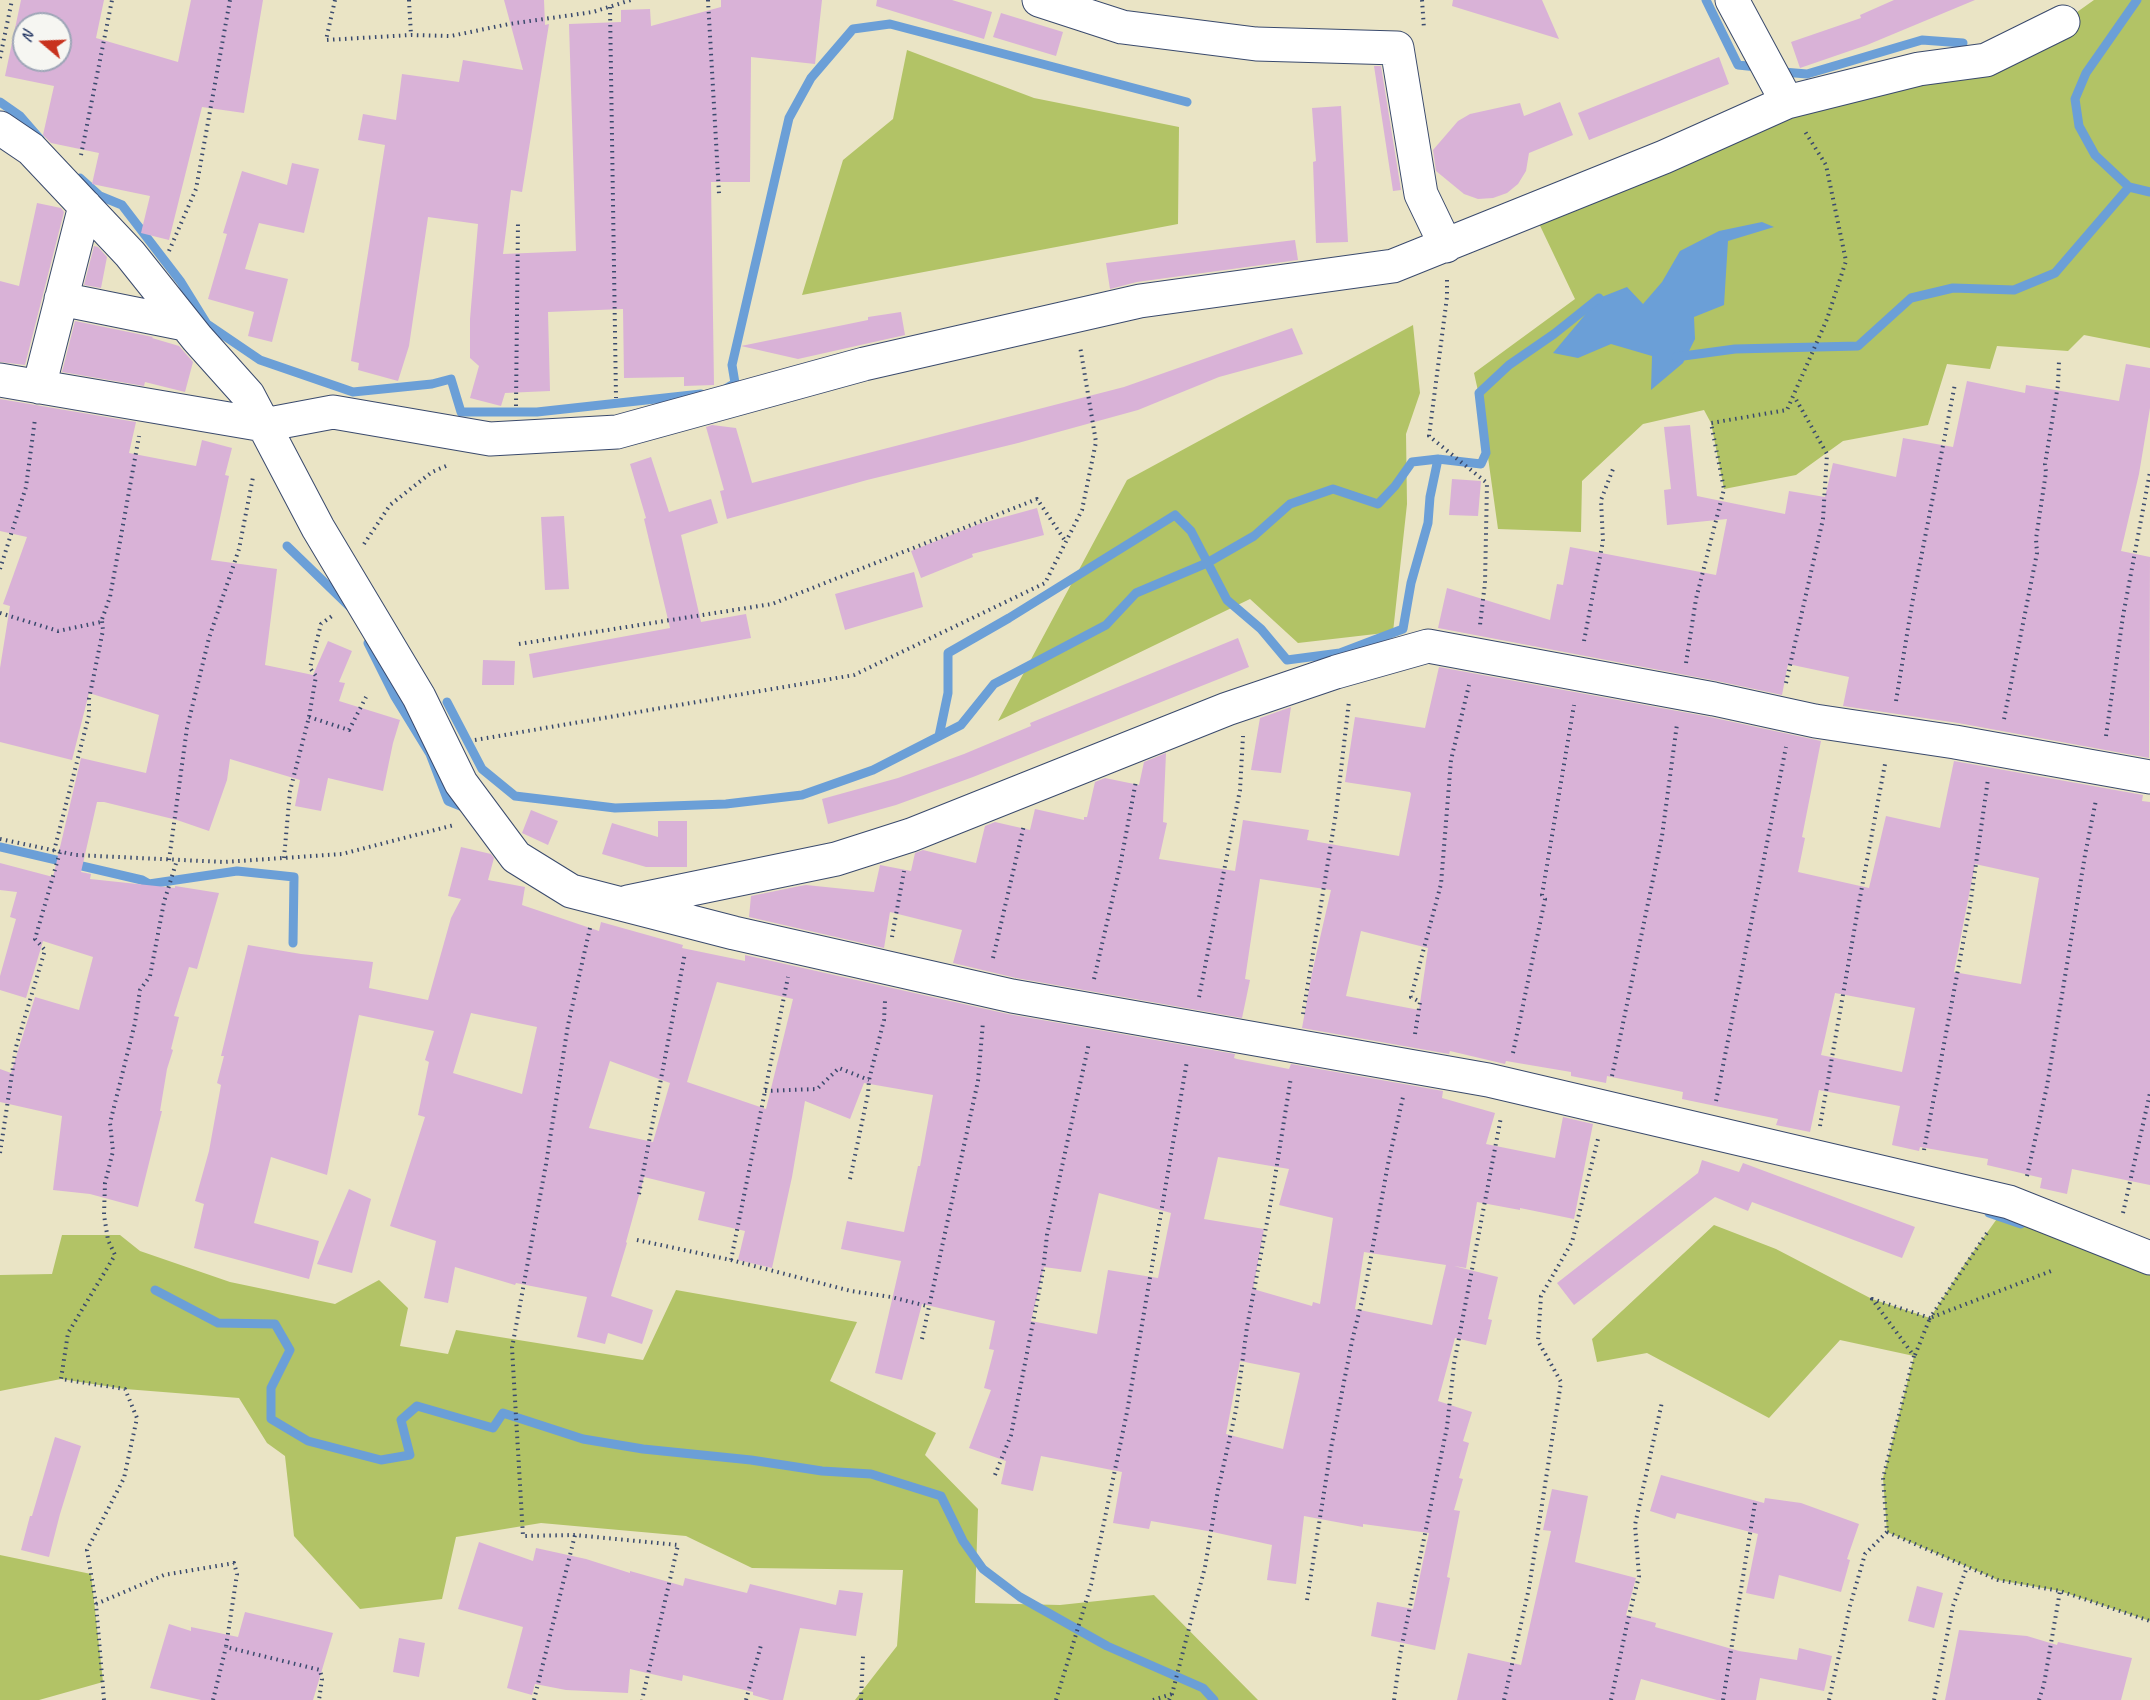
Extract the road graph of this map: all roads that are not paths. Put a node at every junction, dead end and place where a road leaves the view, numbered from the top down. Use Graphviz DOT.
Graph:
graph roads {
  1 [pos="1039,0"];
  2 [pos="1732,0"];
  3 [pos="2063,22"];
  4 [pos="1787,102"];
  5 [pos="0,128"];
  6 [pos="79,200"];
  7 [pos="1446,246"];
  8 [pos="61,299"];
  9 [pos="185,324"];
  10 [pos="0,380"];
  11 [pos="39,387"];
  12 [pos="264,425"];
  13 [pos="2150,777"];
  14 [pos="608,901"];
  15 [pos="2150,1258"];
  1 -- 7 [label="street"];
  2 -- 4 [label="street"];
  3 -- 4 [label="street"];
  4 -- 7 [label="street"];
  5 -- 6 [label="street"];
  6 -- 8 [label="street"];
  6 -- 9 [label="street"];
  7 -- 12 [label="street"];
  8 -- 9 [label="street"];
  8 -- 11 [label="street"];
  9 -- 12 [label="street"];
  10 -- 11 [label="street"];
  11 -- 12 [label="street"];
  12 -- 14 [label="street"];
  13 -- 14 [label="street"];
  14 -- 15 [label="street"];
}
